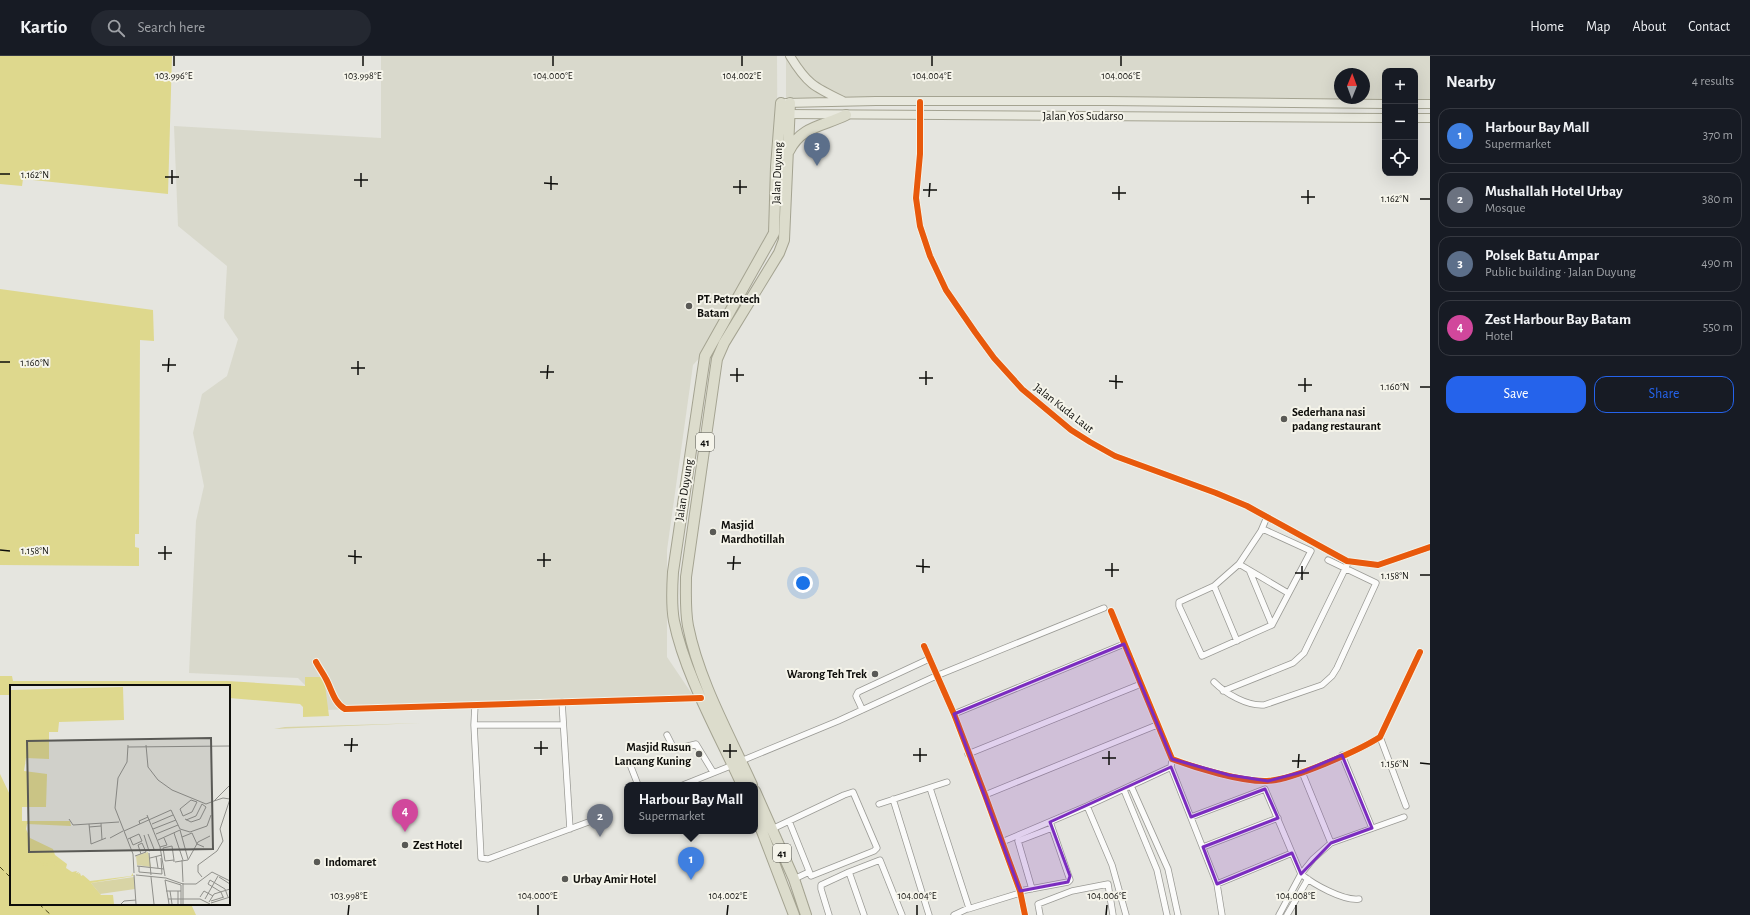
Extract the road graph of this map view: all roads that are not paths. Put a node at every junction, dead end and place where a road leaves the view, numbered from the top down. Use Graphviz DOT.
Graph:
graph roads {
  1 [pos="790,56"];
  2 [pos="845,102"];
  3 [pos="920,102"];
  4 [pos="1382,104"];
  5 [pos="1418,104"];
  6 [pos="1430,104"];
  7 [pos="785,109"];
  8 [pos="846,115"];
  9 [pos="920,116"];
  10 [pos="1382,118"];
  11 [pos="1418,118"];
  12 [pos="1430,118"];
  13 [pos="788,154"];
  14 [pos="1267,517"];
  15 [pos="678,529"];
  16 [pos="693,530"];
  17 [pos="1261,531"];
  18 [pos="1430,547"];
  19 [pos="1328,560"];
  20 [pos="1347,561"];
  21 [pos="1239,564"];
  22 [pos="1347,569"];
  23 [pos="1250,572"];
  24 [pos="1214,586"];
  25 [pos="1288,593"];
  26 [pos="1104,608"];
  27 [pos="1111,611"];
  28 [pos="1272,625"];
  29 [pos="1237,641"];
  30 [pos="1124,644"];
  31 [pos="924,646"];
  32 [pos="1420,652"];
  33 [pos="928,659"];
  34 [pos="316,662"];
  35 [pos="936,676"];
  36 [pos="1214,682"];
  37 [pos="1141,684"];
  38 [pos="1222,691"];
  39 [pos="701,698"];
  40 [pos="562,702"];
  41 [pos="475,705"];
  42 [pos="862,709"];
  43 [pos="954,714"];
  44 [pos="474,725"];
  45 [pos="563,725"];
  46 [pos="1157,725"];
  47 [pos="667,735"];
  48 [pos="1380,737"];
  49 [pos="968,754"];
  50 [pos="1342,755"];
  51 [pos="1172,759"];
  52 [pos="737,763"];
  53 [pos="631,767"];
  54 [pos="1171,767"];
  55 [pos="714,772"];
  56 [pos="1302,772"];
  57 [pos="637,782"];
  58 [pos="690,782"];
  59 [pos="741,782"];
  60 [pos="750,782"];
  61 [pos="947,782"];
  62 [pos="1131,786"];
  63 [pos="930,788"];
  64 [pos="1124,790"];
  65 [pos="984,795"];
  66 [pos="758,798"];
  67 [pos="893,799"];
  68 [pos="879,804"];
  69 [pos="1087,806"];
  70 [pos="1406,806"];
  71 [pos="602,817"];
  72 [pos="1191,817"];
  73 [pos="1404,817"];
  74 [pos="1278,818"];
  75 [pos="758,821"];
  76 [pos="789,821"];
  77 [pos="1050,822"];
  78 [pos="570,828"];
  79 [pos="1052,828"];
  80 [pos="1372,828"];
  81 [pos="772,829"];
  82 [pos="1002,842"];
  83 [pos="1331,843"];
  84 [pos="1203,847"];
  85 [pos="1292,853"];
  86 [pos="809,872"];
  87 [pos="849,872"];
  88 [pos="1301,874"];
  89 [pos="792,875"];
  90 [pos="780,876"];
  91 [pos="1308,879"];
  92 [pos="1217,884"];
  93 [pos="1032,889"];
  94 [pos="1020,892"];
  95 [pos="1359,899"];
  96 [pos="968,910"];
  97 [pos="794,915"];
  98 [pos="806,915"];
  99 [pos="829,915"];
  100 [pos="864,915"];
  101 [pos="902,915"];
  102 [pos="929,915"];
  103 [pos="954,915"];
  104 [pos="1025,915"];
  105 [pos="1040,915"];
  106 [pos="1113,915"];
  107 [pos="1126,915"];
  108 [pos="1167,915"];
  109 [pos="1178,915"];
  110 [pos="1222,915"];
  111 [pos="1279,915"];
  112 [pos="1287,915"];
  1 -- 2 [label="main road"];
  2 -- 3 [label="main road, Jalan Yos Sudarso"];
  2 -- 7 [label="main road, Jalan Yos Sudarso"];
  3 -- 4 [label="main road, Jalan Yos Sudarso"];
  3 -- 9 [label="street, Jalan Kuda Laut"];
  5 -- 6 [label="main road"];
  7 -- 8 [label="main road, Jalan Yos Sudarso"];
  7 -- 13 [label="highway, Jalan Duyung / 41"];
  7 -- 15 [label="highway, Jalan Duyung / 41"];
  8 -- 9 [label="main road, Jalan Yos Sudarso"];
  8 -- 13 [label="highway"];
  9 -- 10 [label="main road, Jalan Yos Sudarso"];
  9 -- 14 [label="street, Jalan Kuda Laut"];
  11 -- 12 [label="main road"];
  13 -- 16 [label="highway, Jalan Duyung / 41"];
  14 -- 17 [label="street"];
  14 -- 20 [label="street, Jalan Kuda Laut"];
  15 -- 16 [label="highway"];
  15 -- 39 [label="highway, Jalan Duyung / 41"];
  16 -- 52 [label="highway, Jalan Duyung / 41"];
  17 -- 21 [label="street"];
  17 -- 25 [label="street"];
  18 -- 20 [label="street, Jalan Kuda Laut"];
  19 -- 22 [label="street"];
  20 -- 22 [label="street"];
  21 -- 23 [label="street"];
  21 -- 24 [label="street"];
  22 -- 38 [label="street"];
  22 -- 38 [label="street"];
  23 -- 25 [label="street"];
  23 -- 28 [label="street"];
  24 -- 29 [label="street"];
  24 -- 29 [label="street"];
  25 -- 28 [label="street"];
  26 -- 35 [label="street"];
  27 -- 30 [label="street"];
  28 -- 29 [label="street"];
  30 -- 37 [label="street"];
  30 -- 43 [label="street"];
  31 -- 33 [label="street"];
  32 -- 48 [label="street"];
  33 -- 35 [label="street"];
  33 -- 42 [label="street"];
  34 -- 41 [label="street"];
  35 -- 42 [label="street"];
  35 -- 43 [label="street"];
  36 -- 38 [label="street"];
  37 -- 46 [label="street"];
  37 -- 49 [label="street"];
  39 -- 40 [label="street"];
  39 -- 52 [label="highway, Jalan Duyung / 41"];
  40 -- 41 [label="street"];
  40 -- 45 [label="street"];
  41 -- 44 [label="street"];
  42 -- 52 [label="street"];
  43 -- 49 [label="street"];
  44 -- 45 [label="street"];
  44 -- 78 [label="street"];
  45 -- 78 [label="street"];
  46 -- 51 [label="street"];
  46 -- 65 [label="street"];
  47 -- 55 [label="street"];
  48 -- 50 [label="street"];
  48 -- 70 [label="street"];
  49 -- 65 [label="street"];
  50 -- 56 [label="street"];
  50 -- 80 [label="street"];
  51 -- 54 [label="street"];
  51 -- 56 [label="street"];
  52 -- 55 [label="street"];
  52 -- 59 [label="highway, Jalan Duyung / 41"];
  52 -- 60 [label="highway, Jalan Duyung / 41"];
  53 -- 57 [label="street"];
  54 -- 62 [label="street"];
  54 -- 72 [label="street"];
  55 -- 58 [label="street"];
  56 -- 83 [label="street"];
  61 -- 63 [label="street"];
  62 -- 64 [label="street"];
  62 -- 109 [label="street"];
  63 -- 67 [label="street"];
  63 -- 96 [label="street"];
  64 -- 69 [label="street"];
  64 -- 108 [label="street"];
  65 -- 82 [label="street"];
  66 -- 81 [label="highway, 41"];
  67 -- 68 [label="street"];
  67 -- 102 [label="street"];
  69 -- 77 [label="street"];
  69 -- 107 [label="street"];
  71 -- 78 [label="street"];
  72 -- 74 [label="street"];
  72 -- 84 [label="street"];
  73 -- 80 [label="street"];
  74 -- 84 [label="street"];
  74 -- 85 [label="street"];
  75 -- 90 [label="highway, 41"];
  76 -- 81 [label="street"];
  76 -- 86 [label="street"];
  76 -- 86 [label="street"];
  77 -- 79 [label="street"];
  77 -- 82 [label="street"];
  79 -- 93 [label="street"];
  79 -- 93 [label="street"];
  80 -- 83 [label="street"];
  81 -- 89 [label="highway, 41"];
  82 -- 94 [label="street"];
  83 -- 88 [label="street"];
  84 -- 92 [label="street"];
  85 -- 88 [label="street"];
  85 -- 92 [label="street"];
  86 -- 89 [label="street"];
  87 -- 99 [label="street"];
  87 -- 100 [label="street"];
  87 -- 101 [label="street"];
  88 -- 91 [label="street"];
  88 -- 111 [label="street"];
  89 -- 90 [label="highway"];
  89 -- 98 [label="highway, 41"];
  90 -- 97 [label="highway, 41"];
  91 -- 95 [label="street"];
  91 -- 112 [label="street"];
  92 -- 110 [label="street"];
  93 -- 94 [label="street"];
  94 -- 96 [label="street"];
  94 -- 104 [label="street"];
  96 -- 103 [label="street"];
  105 -- 106 [label="street"];
}
